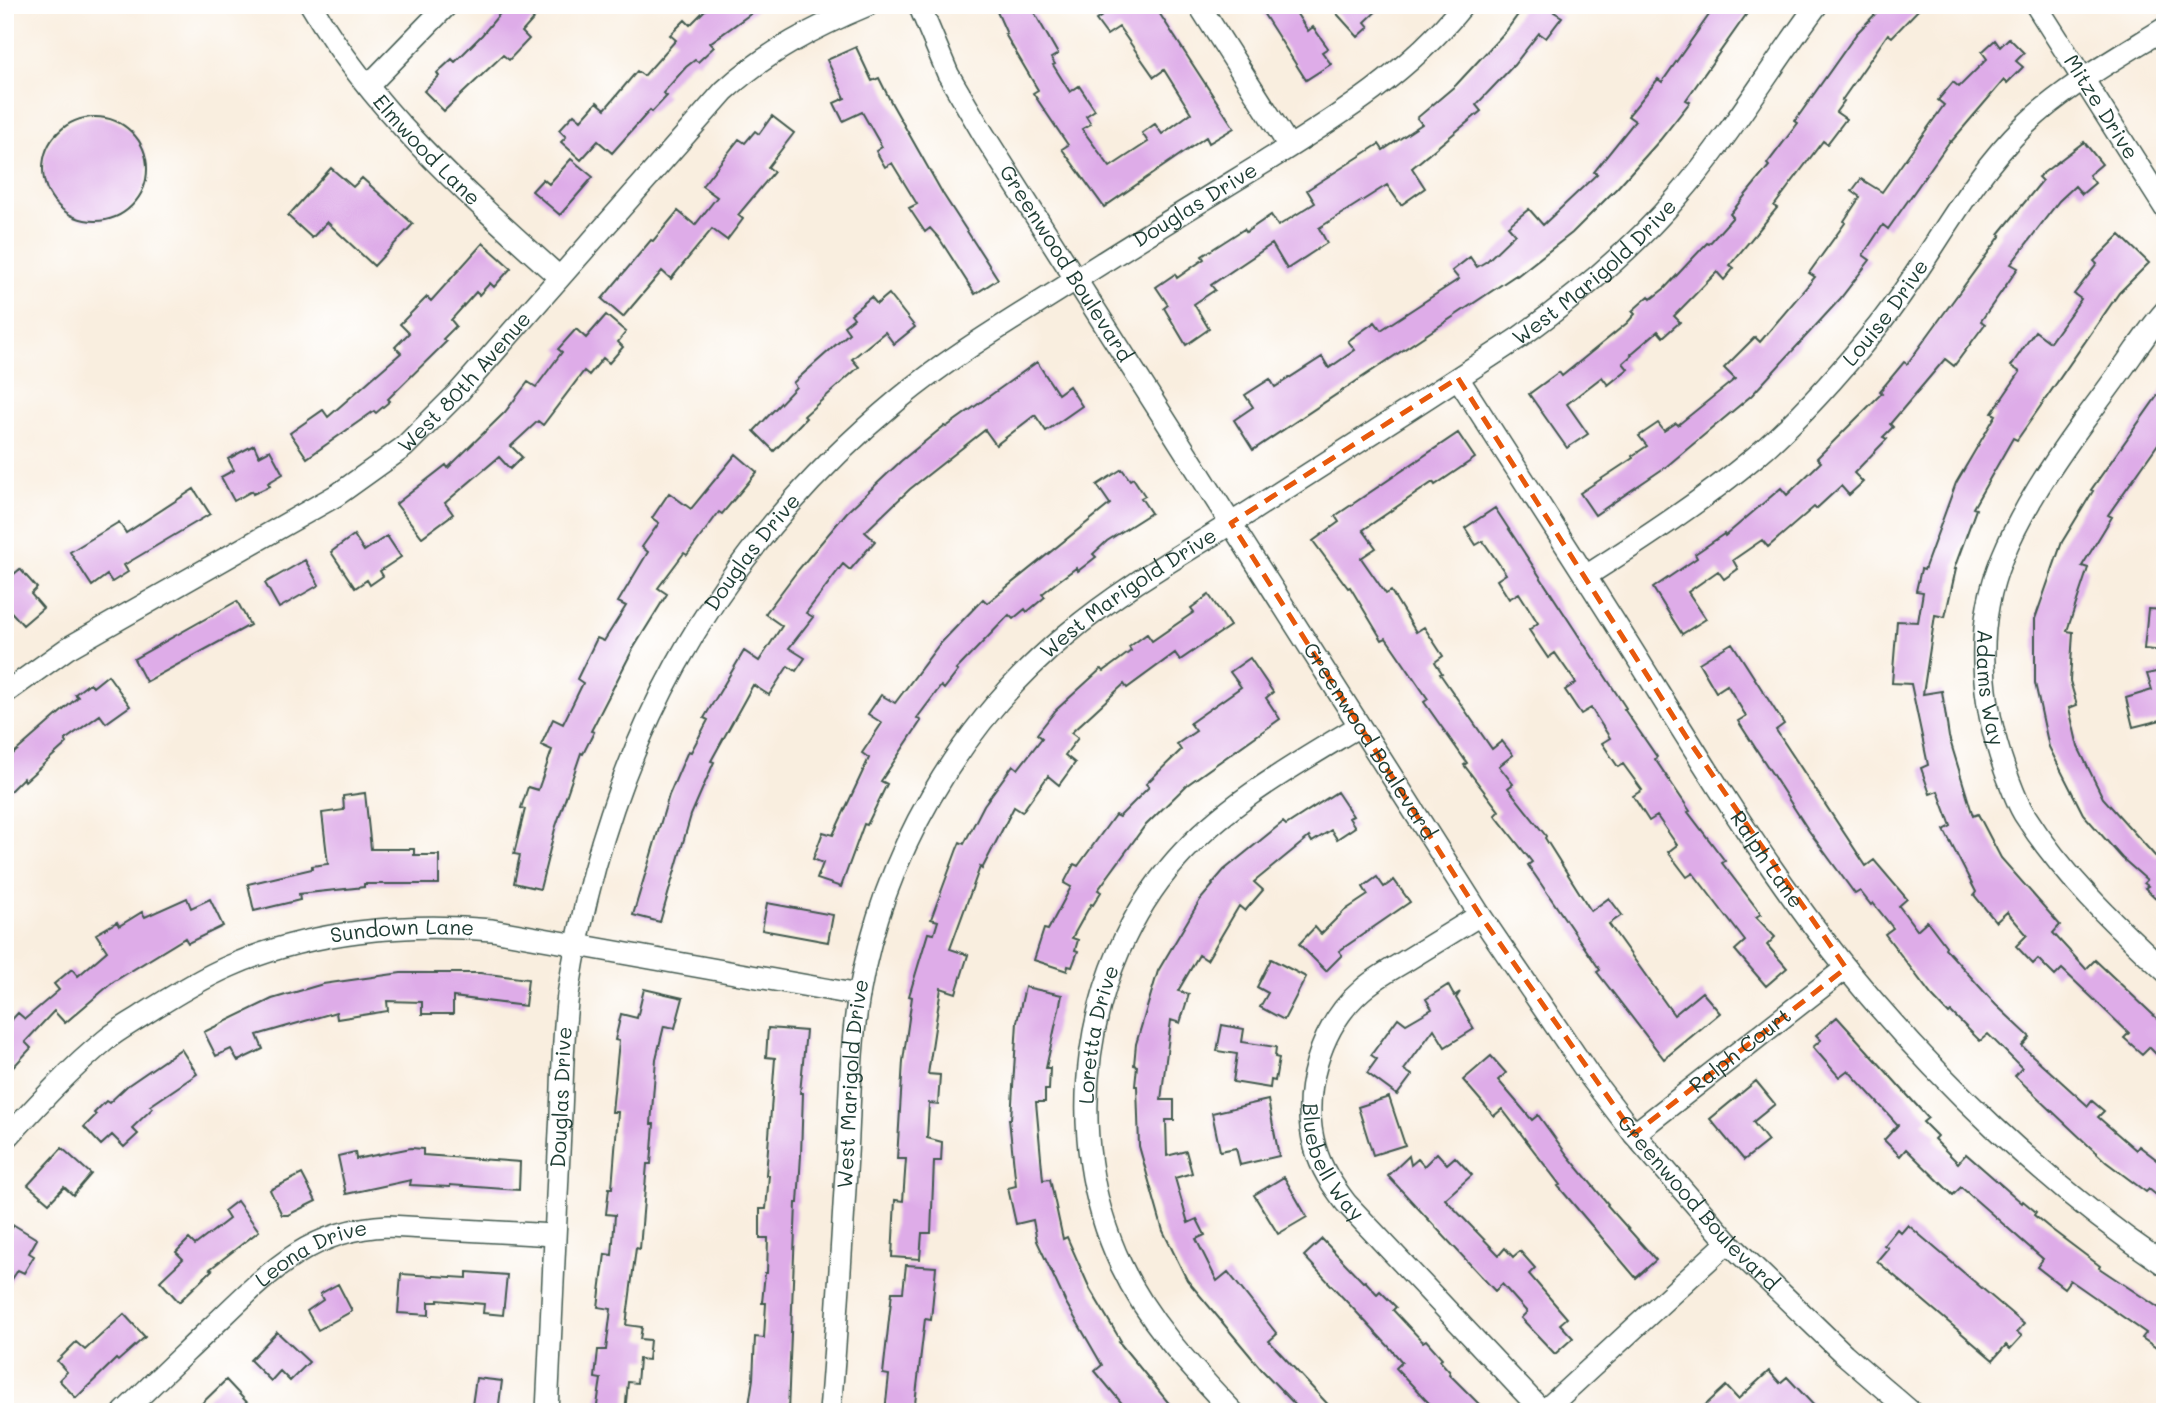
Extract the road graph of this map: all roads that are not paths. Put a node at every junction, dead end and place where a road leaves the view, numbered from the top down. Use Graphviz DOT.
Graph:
graph roads {
  1 [pos="311,5"];
  2 [pos="447,5"];
  3 [pos="868,5"];
  4 [pos="919,5"];
  5 [pos="1199,5"];
  6 [pos="1463,5"];
  7 [pos="1817,5"];
  8 [pos="2036,5"];
  9 [pos="2165,28"];
  10 [pos="2083,79"];
  11 [pos="368,86"];
  12 [pos="1289,146"];
  13 [pos="2165,208"];
  14 [pos="559,277"];
  15 [pos="1076,280"];
  16 [pos="2165,311"];
  17 [pos="1458,378"];
  18 [pos="1231,523"];
  19 [pos="1586,576"];
  20 [pos="5,693"];
  21 [pos="1359,726"];
  22 [pos="1480,915"];
  23 [pos="577,946"];
  24 [pos="1846,968"];
  25 [pos="2165,971"];
  26 [pos="859,995"];
  27 [pos="1634,1134"];
  28 [pos="5,1140"];
  29 [pos="554,1235"];
  30 [pos="1728,1242"];
  31 [pos="2165,1265"];
  32 [pos="124,1412"];
  33 [pos="547,1412"];
  34 [pos="830,1412"];
  35 [pos="1233,1412"];
  36 [pos="1543,1412"];
  37 [pos="1911,1412"];
  1 -- 11 [label="street, Elmwood Lane"];
  2 -- 11 [label="street"];
  3 -- 14 [label="street, West 80th Avenue"];
  4 -- 15 [label="street, Greenwood Boulevard"];
  5 -- 12 [label="street"];
  6 -- 12 [label="street, Douglas Drive"];
  7 -- 17 [label="street, West Marigold Drive"];
  8 -- 10 [label="street, Mitze Drive"];
  9 -- 10 [label="street, Louise Drive"];
  10 -- 13 [label="street, Mitze Drive"];
  10 -- 19 [label="street, Louise Drive"];
  11 -- 14 [label="street, Elmwood Lane"];
  12 -- 15 [label="street, Douglas Drive"];
  14 -- 20 [label="street, West 80th Avenue"];
  15 -- 18 [label="street, Greenwood Boulevard"];
  15 -- 23 [label="street, Douglas Drive"];
  16 -- 25 [label="street, Adams Way"];
  17 -- 18 [label="street, West Marigold Drive"];
  17 -- 19 [label="street, Ralph Lane"];
  18 -- 21 [label="street, Greenwood Boulevard"];
  18 -- 26 [label="street, West Marigold Drive"];
  19 -- 24 [label="street, Ralph Lane"];
  21 -- 22 [label="street, Greenwood Boulevard"];
  21 -- 35 [label="street, Loretta Drive"];
  22 -- 27 [label="street, Greenwood Boulevard"];
  22 -- 36 [label="street, Bluebell Way"];
  23 -- 26 [label="street, Sundown Lane"];
  23 -- 28 [label="street, Sundown Lane"];
  23 -- 29 [label="street, Douglas Drive"];
  24 -- 27 [label="street, Ralph Court"];
  24 -- 31 [label="street, Ralph Lane"];
  26 -- 34 [label="street, West Marigold Drive"];
  27 -- 30 [label="street, Greenwood Boulevard"];
  29 -- 32 [label="street, Leona Drive"];
  29 -- 33 [label="street, Douglas Drive"];
  30 -- 36 [label="street"];
  30 -- 37 [label="street, Greenwood Boulevard"];
}
